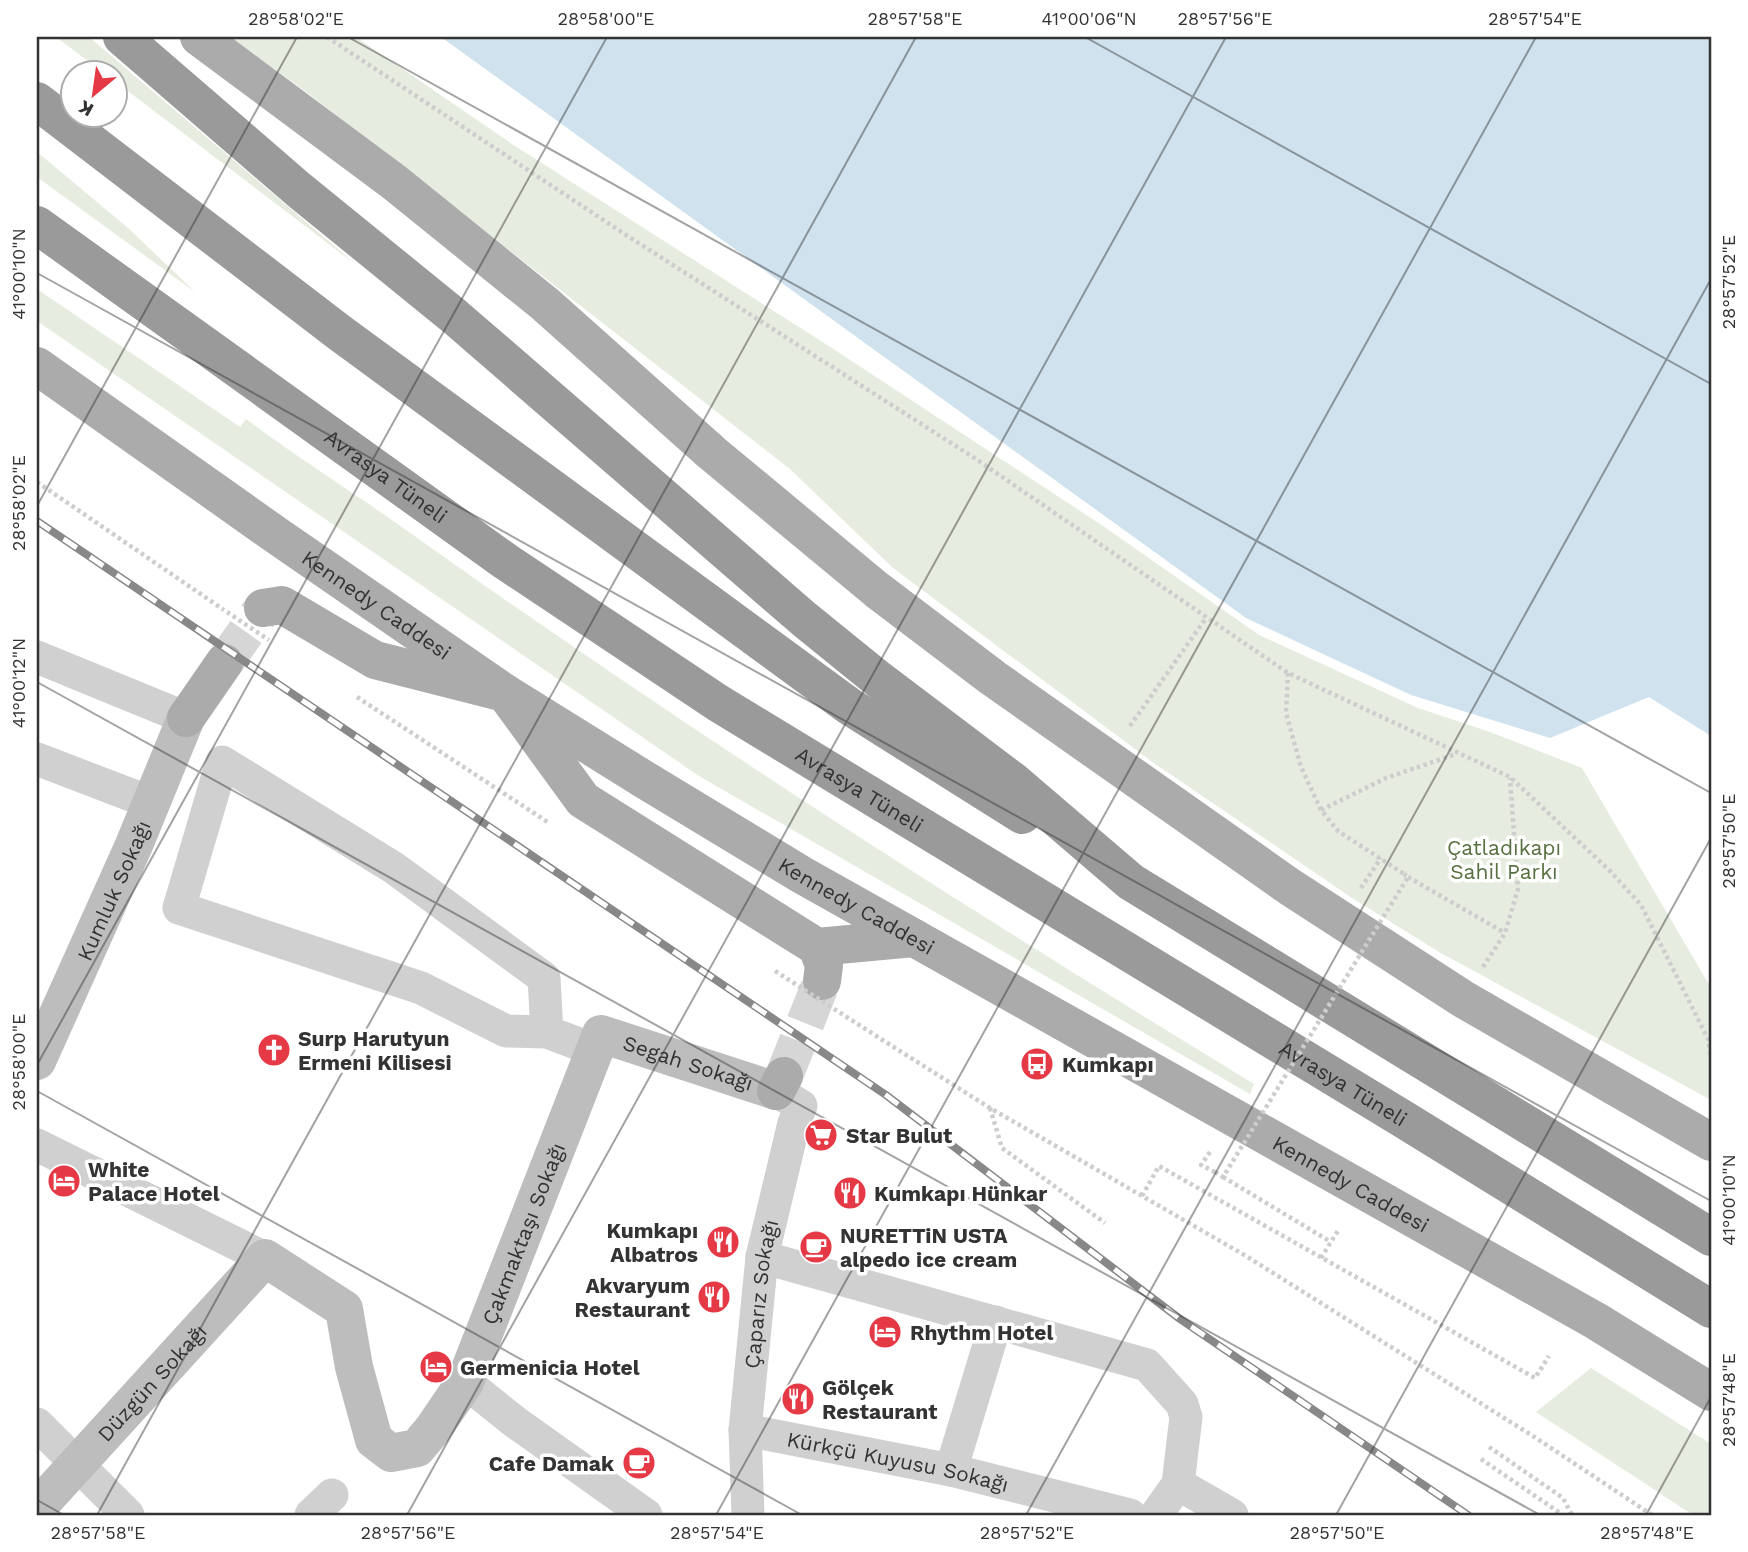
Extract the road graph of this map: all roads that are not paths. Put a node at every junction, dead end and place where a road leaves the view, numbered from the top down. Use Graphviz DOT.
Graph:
graph roads {
  1 [pos="122,37"];
  2 [pos="199,37"];
  3 [pos="37,101"];
  4 [pos="37,225"];
  5 [pos="37,366"];
  6 [pos="253,620"];
  7 [pos="37,657"];
  8 [pos="224,663"];
  9 [pos="505,693"];
  10 [pos="187,718"];
  11 [pos="37,759"];
  12 [pos="152,803"];
  13 [pos="1131,882"];
  14 [pos="914,938"];
  15 [pos="547,1032"];
  16 [pos="598,1042"];
  17 [pos="37,1061"];
  18 [pos="780,1084"];
  19 [pos="1711,1142"];
  20 [pos="37,1145"];
  21 [pos="1711,1237"];
  22 [pos="762,1257"];
  23 [pos="265,1258"];
  24 [pos="1711,1310"];
  25 [pos="996,1322"];
  26 [pos="465,1382"];
  27 [pos="1711,1391"];
  28 [pos="37,1424"];
  29 [pos="745,1430"];
  30 [pos="77,1464"];
  31 [pos="951,1470"];
  32 [pos="1178,1485"];
  33 [pos="37,1508"];
  34 [pos="128,1515"];
  35 [pos="646,1515"];
  36 [pos="748,1515"];
  37 [pos="1130,1515"];
  38 [pos="1156,1515"];
  39 [pos="1232,1515"];
  1 -- 13 [label="highway"];
  2 -- 19 [label="main road"];
  3 -- 13 [label="highway"];
  4 -- 24 [label="highway, Avrasya Tüneli"];
  5 -- 9 [label="main road, Kennedy Caddesi"];
  6 -- 9 [label="main road"];
  7 -- 10 [label="street"];
  8 -- 10 [label="main road"];
  9 -- 14 [label="main road, Kennedy Caddesi"];
  9 -- 14 [label="main road"];
  10 -- 12 [label="street, Kumluk Sokağı"];
  11 -- 12 [label="street"];
  12 -- 17 [label="street, Kumluk Sokağı"];
  13 -- 21 [label="highway"];
  14 -- 27 [label="main road, Kennedy Caddesi"];
  15 -- 15 [label="street"];
  15 -- 16 [label="street"];
  16 -- 18 [label="street, Segah Sokağı"];
  16 -- 26 [label="street, Çakmaktaşı Sokağı"];
  18 -- 22 [label="street, Çaparız Sokağı"];
  20 -- 23 [label="street"];
  22 -- 25 [label="street"];
  22 -- 29 [label="street, Çaparız Sokağı"];
  23 -- 26 [label="street, Çakmaktaşı Sokağı"];
  23 -- 30 [label="street, Düzgün Sokağı"];
  25 -- 31 [label="street"];
  25 -- 32 [label="street"];
  26 -- 35 [label="street"];
  28 -- 30 [label="street"];
  29 -- 31 [label="street, Kürkçü Kuyusu Sokağı"];
  29 -- 36 [label="street, Çaparız Sokağı"];
  30 -- 33 [label="street, Düzgün Sokağı"];
  30 -- 34 [label="street"];
  31 -- 37 [label="street, Kürkçü Kuyusu Sokağı"];
  32 -- 38 [label="street"];
  32 -- 39 [label="street"];
}
